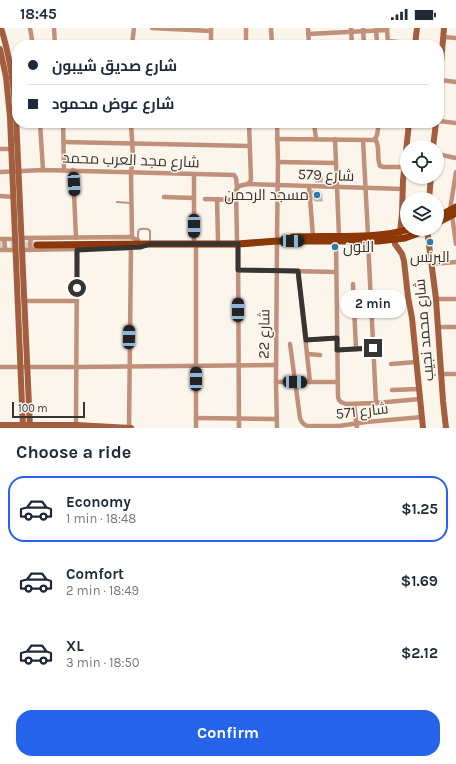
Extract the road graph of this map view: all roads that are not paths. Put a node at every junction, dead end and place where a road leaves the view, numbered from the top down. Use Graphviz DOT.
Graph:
graph roads {
  1 [pos="2,28"];
  2 [pos="30,28"];
  3 [pos="54,28"];
  4 [pos="134,28"];
  5 [pos="152,28"];
  6 [pos="246,28"];
  7 [pos="271,28"];
  8 [pos="308,28"];
  9 [pos="417,28"];
  10 [pos="444,28"];
  11 [pos="376,29"];
  12 [pos="387,29"];
  13 [pos="211,30"];
  14 [pos="351,30"];
  15 [pos="363,30"];
  16 [pos="308,34"];
  17 [pos="443,37"];
  18 [pos="456,38"];
  19 [pos="32,40"];
  20 [pos="55,40"];
  21 [pos="133,40"];
  22 [pos="246,40"];
  23 [pos="272,40"];
  24 [pos="309,40"];
  25 [pos="352,40"];
  26 [pos="364,40"];
  27 [pos="377,40"];
  28 [pos="388,40"];
  29 [pos="416,40"];
  30 [pos="443,40"];
  31 [pos="0,49"];
  32 [pos="444,80"];
  33 [pos="456,82"];
  34 [pos="12,85"];
  35 [pos="12,102"];
  36 [pos="444,122"];
  37 [pos="456,123"];
  38 [pos="13,128"];
  39 [pos="15,128"];
  40 [pos="40,128"];
  41 [pos="63,128"];
  42 [pos="131,128"];
  43 [pos="249,128"];
  44 [pos="277,128"];
  45 [pos="315,128"];
  46 [pos="378,128"];
  47 [pos="408,128"];
  48 [pos="435,128"];
  49 [pos="277,138"];
  50 [pos="316,139"];
  51 [pos="335,139"];
  52 [pos="375,139"];
  53 [pos="363,140"];
  54 [pos="407,140"];
  55 [pos="434,140"];
  56 [pos="64,142"];
  57 [pos="132,144"];
  58 [pos="250,146"];
  59 [pos="0,149"];
  60 [pos="11,149"];
  61 [pos="444,155"];
  62 [pos="456,158"];
  63 [pos="278,162"];
  64 [pos="336,163"];
  65 [pos="400,167"];
  66 [pos="43,170"];
  67 [pos="64,170"];
  68 [pos="73,170"];
  69 [pos="16,171"];
  70 [pos="0,172"];
  71 [pos="456,172"];
  72 [pos="131,173"];
  73 [pos="194,174"];
  74 [pos="248,184"];
  75 [pos="403,184"];
  76 [pos="278,185"];
  77 [pos="309,186"];
  78 [pos="337,187"];
  79 [pos="237,188"];
  80 [pos="366,188"];
  81 [pos="403,189"];
  82 [pos="403,192"];
  83 [pos="0,196"];
  84 [pos="13,197"];
  85 [pos="164,197"];
  86 [pos="194,198"];
  87 [pos="206,199"];
  88 [pos="217,199"];
  89 [pos="236,200"];
  90 [pos="117,202"];
  91 [pos="131,203"];
  92 [pos="454,211"];
  93 [pos="444,214"];
  94 [pos="444,218"];
  95 [pos="400,232"];
  96 [pos="313,236"];
  97 [pos="411,236"];
  98 [pos="428,236"];
  99 [pos="76,238"];
  100 [pos="368,238"];
  101 [pos="2,239"];
  102 [pos="18,239"];
  103 [pos="277,239"];
  104 [pos="338,239"];
  105 [pos="395,239"];
  106 [pos="218,240"];
  107 [pos="35,242"];
  108 [pos="133,242"];
  109 [pos="150,242"];
  110 [pos="238,242"];
  111 [pos="195,243"];
  112 [pos="456,244"];
  113 [pos="2,250"];
  114 [pos="19,250"];
  115 [pos="31,250"];
  116 [pos="77,250"];
  117 [pos="456,262"];
  118 [pos="432,264"];
  119 [pos="238,270"];
  120 [pos="277,271"];
  121 [pos="298,271"];
  122 [pos="336,272"];
  123 [pos="353,284"];
  124 [pos="456,298"];
  125 [pos="436,299"];
  126 [pos="24,301"];
  127 [pos="77,301"];
  128 [pos="438,327"];
  129 [pos="456,327"];
  130 [pos="337,338"];
  131 [pos="306,340"];
  132 [pos="290,344"];
  133 [pos="373,348"];
  134 [pos="356,349"];
  135 [pos="337,350"];
  136 [pos="307,354"];
  137 [pos="320,355"];
  138 [pos="416,362"];
  139 [pos="391,364"];
  140 [pos="238,365"];
  141 [pos="276,365"];
  142 [pos="196,366"];
  143 [pos="0,367"];
  144 [pos="27,367"];
  145 [pos="76,367"];
  146 [pos="129,367"];
  147 [pos="20,368"];
  148 [pos="441,374"];
  149 [pos="456,374"];
  150 [pos="276,382"];
  151 [pos="295,382"];
  152 [pos="310,382"];
  153 [pos="338,382"];
  154 [pos="419,389"];
  155 [pos="392,390"];
  156 [pos="420,399"];
  157 [pos="376,403"];
  158 [pos="354,404"];
  159 [pos="422,417"];
  160 [pos="196,418"];
  161 [pos="239,419"];
  162 [pos="276,420"];
  163 [pos="0,425"];
  164 [pos="76,425"];
  165 [pos="23,426"];
  166 [pos="30,426"];
  167 [pos="357,426"];
  168 [pos="129,428"];
  169 [pos="196,428"];
  170 [pos="239,428"];
  171 [pos="277,428"];
  172 [pos="423,428"];
  173 [pos="446,428"];
  1 -- 34 [label="street"];
  2 -- 19 [label="street"];
  3 -- 20 [label="street"];
  4 -- 21 [label="street"];
  5 -- 13 [label="street"];
  6 -- 22 [label="street"];
  7 -- 23 [label="street"];
  8 -- 16 [label="street"];
  9 -- 29 [label="street"];
  10 -- 17 [label="street"];
  11 -- 12 [label="street"];
  11 -- 15 [label="street"];
  11 -- 27 [label="street"];
  12 -- 28 [label="street"];
  14 -- 15 [label="street"];
  14 -- 16 [label="street"];
  14 -- 25 [label="street"];
  15 -- 26 [label="street"];
  16 -- 24 [label="street"];
  17 -- 18 [label="street"];
  17 -- 30 [label="street"];
  31 -- 35 [label="street"];
  32 -- 33 [label="street"];
  36 -- 37 [label="street"];
  38 -- 60 [label="street"];
  39 -- 69 [label="street"];
  40 -- 66 [label="street"];
  41 -- 56 [label="street"];
  42 -- 57 [label="street"];
  43 -- 58 [label="street"];
  44 -- 49 [label="street, شارع 22"];
  45 -- 50 [label="street"];
  46 -- 52 [label="street"];
  47 -- 54 [label="street"];
  48 -- 55 [label="street"];
  49 -- 50 [label="street"];
  49 -- 63 [label="street, شارع 22"];
  50 -- 51 [label="street"];
  51 -- 53 [label="street"];
  51 -- 64 [label="street"];
  52 -- 53 [label="street"];
  52 -- 65 [label="street"];
  53 -- 80 [label="street"];
  56 -- 57 [label="street"];
  56 -- 67 [label="street"];
  57 -- 58 [label="street"];
  57 -- 72 [label="street"];
  58 -- 74 [label="street"];
  59 -- 60 [label="street"];
  60 -- 69 [label="street"];
  61 -- 62 [label="street"];
  63 -- 64 [label="street"];
  63 -- 76 [label="street, شارع 22"];
  64 -- 78 [label="street"];
  66 -- 67 [label="street, شارع مجد العرب محمد"];
  66 -- 69 [label="street, شارع مجد العرب محمد"];
  67 -- 68 [label="street, شارع مجد العرب محمد"];
  68 -- 72 [label="street, شارع مجد العرب محمد"];
  68 -- 99 [label="street"];
  69 -- 70 [label="street, شارع مجد العرب محمد"];
  69 -- 84 [label="street"];
  69 -- 102 [label="street"];
  71 -- 92 [label="street"];
  72 -- 73 [label="street, شارع مجد العرب محمد"];
  72 -- 91 [label="street"];
  73 -- 79 [label="street, شارع مجد العرب محمد"];
  73 -- 86 [label="street"];
  74 -- 76 [label="street, شارع 579"];
  74 -- 79 [label="street"];
  75 -- 81 [label="street"];
  76 -- 77 [label="street, شارع 579"];
  76 -- 103 [label="street, شارع 22"];
  77 -- 78 [label="street, شارع 579"];
  77 -- 96 [label="street"];
  78 -- 80 [label="street, شارع 579"];
  78 -- 104 [label="street"];
  79 -- 89 [label="street"];
  80 -- 81 [label="street, شارع 579"];
  80 -- 100 [label="street"];
  81 -- 82 [label="street"];
  83 -- 84 [label="street"];
  84 -- 102 [label="street"];
  85 -- 86 [label="street"];
  86 -- 111 [label="street"];
  87 -- 88 [label="street"];
  88 -- 89 [label="street"];
  88 -- 106 [label="street"];
  89 -- 110 [label="street"];
  90 -- 91 [label="lane"];
  91 -- 108 [label="street"];
  92 -- 93 [label="main road"];
  92 -- 94 [label="main road"];
  92 -- 112 [label="street"];
  95 -- 100 [label="main road"];
  96 -- 103 [label="main road"];
  96 -- 104 [label="main road"];
  97 -- 105 [label="main road"];
  98 -- 118 [label="street, شارع محمد نجيب"];
  99 -- 107 [label="street"];
  99 -- 108 [label="street"];
  100 -- 104 [label="main road"];
  100 -- 105 [label="main road"];
  100 -- 133 [label="street"];
  101 -- 102 [label="street"];
  101 -- 113 [label="street"];
  102 -- 107 [label="street"];
  102 -- 114 [label="street"];
  103 -- 104 [label="main road"];
  103 -- 110 [label="main road"];
  103 -- 120 [label="street, شارع 22"];
  104 -- 122 [label="street"];
  105 -- 138 [label="street"];
  106 -- 110 [label="main road"];
  106 -- 111 [label="main road"];
  107 -- 108 [label="main road"];
  107 -- 115 [label="street"];
  108 -- 109 [label="main road"];
  108 -- 109 [label="street"];
  108 -- 109 [label="lane"];
  108 -- 116 [label="street"];
  108 -- 146 [label="street"];
  109 -- 111 [label="main road"];
  110 -- 111 [label="main road"];
  110 -- 119 [label="street"];
  111 -- 142 [label="street"];
  113 -- 114 [label="street"];
  114 -- 115 [label="street"];
  114 -- 126 [label="street"];
  114 -- 147 [label="street"];
  115 -- 116 [label="street"];
  116 -- 127 [label="street"];
  117 -- 118 [label="street"];
  118 -- 125 [label="street, شارع محمد نجيب"];
  119 -- 120 [label="street"];
  119 -- 140 [label="street"];
  120 -- 121 [label="street"];
  120 -- 141 [label="street, شارع 22"];
  121 -- 122 [label="street"];
  121 -- 131 [label="street"];
  122 -- 130 [label="street"];
  123 -- 134 [label="street"];
  124 -- 125 [label="street"];
  125 -- 128 [label="street, شارع محمد نجيب"];
  126 -- 127 [label="street"];
  126 -- 144 [label="street"];
  127 -- 145 [label="street"];
  128 -- 129 [label="street"];
  128 -- 148 [label="street, شارع محمد نجيب"];
  130 -- 131 [label="street"];
  130 -- 135 [label="street"];
  131 -- 136 [label="street"];
  132 -- 151 [label="street"];
  133 -- 134 [label="street"];
  133 -- 157 [label="street"];
  134 -- 135 [label="street"];
  135 -- 153 [label="street"];
  136 -- 137 [label="street"];
  136 -- 152 [label="street"];
  138 -- 139 [label="street"];
  138 -- 154 [label="street"];
  140 -- 141 [label="street"];
  140 -- 142 [label="street"];
  140 -- 161 [label="street"];
  141 -- 150 [label="street, شارع 22"];
  142 -- 146 [label="street"];
  142 -- 160 [label="street"];
  143 -- 147 [label="street"];
  144 -- 145 [label="street"];
  144 -- 147 [label="street"];
  144 -- 166 [label="street"];
  145 -- 146 [label="street"];
  145 -- 164 [label="street"];
  146 -- 168 [label="street"];
  147 -- 165 [label="street"];
  148 -- 149 [label="street"];
  148 -- 173 [label="street, شارع محمد نجيب"];
  150 -- 151 [label="street"];
  150 -- 162 [label="street, شارع 22"];
  151 -- 152 [label="street"];
  151 -- 167 [label="street, شارع 571"];
  152 -- 153 [label="street"];
  153 -- 158 [label="street"];
  154 -- 155 [label="street"];
  154 -- 156 [label="street"];
  156 -- 157 [label="street"];
  156 -- 159 [label="street"];
  157 -- 158 [label="street"];
  158 -- 167 [label="street"];
  159 -- 167 [label="street, شارع 571"];
  159 -- 172 [label="street"];
  160 -- 161 [label="street"];
  160 -- 169 [label="street"];
  161 -- 162 [label="street"];
  161 -- 170 [label="street"];
  162 -- 171 [label="street, شارع 22"];
  163 -- 165 [label="street"];
  164 -- 166 [label="street"];
  164 -- 168 [label="street"];
  165 -- 166 [label="street"];
}
